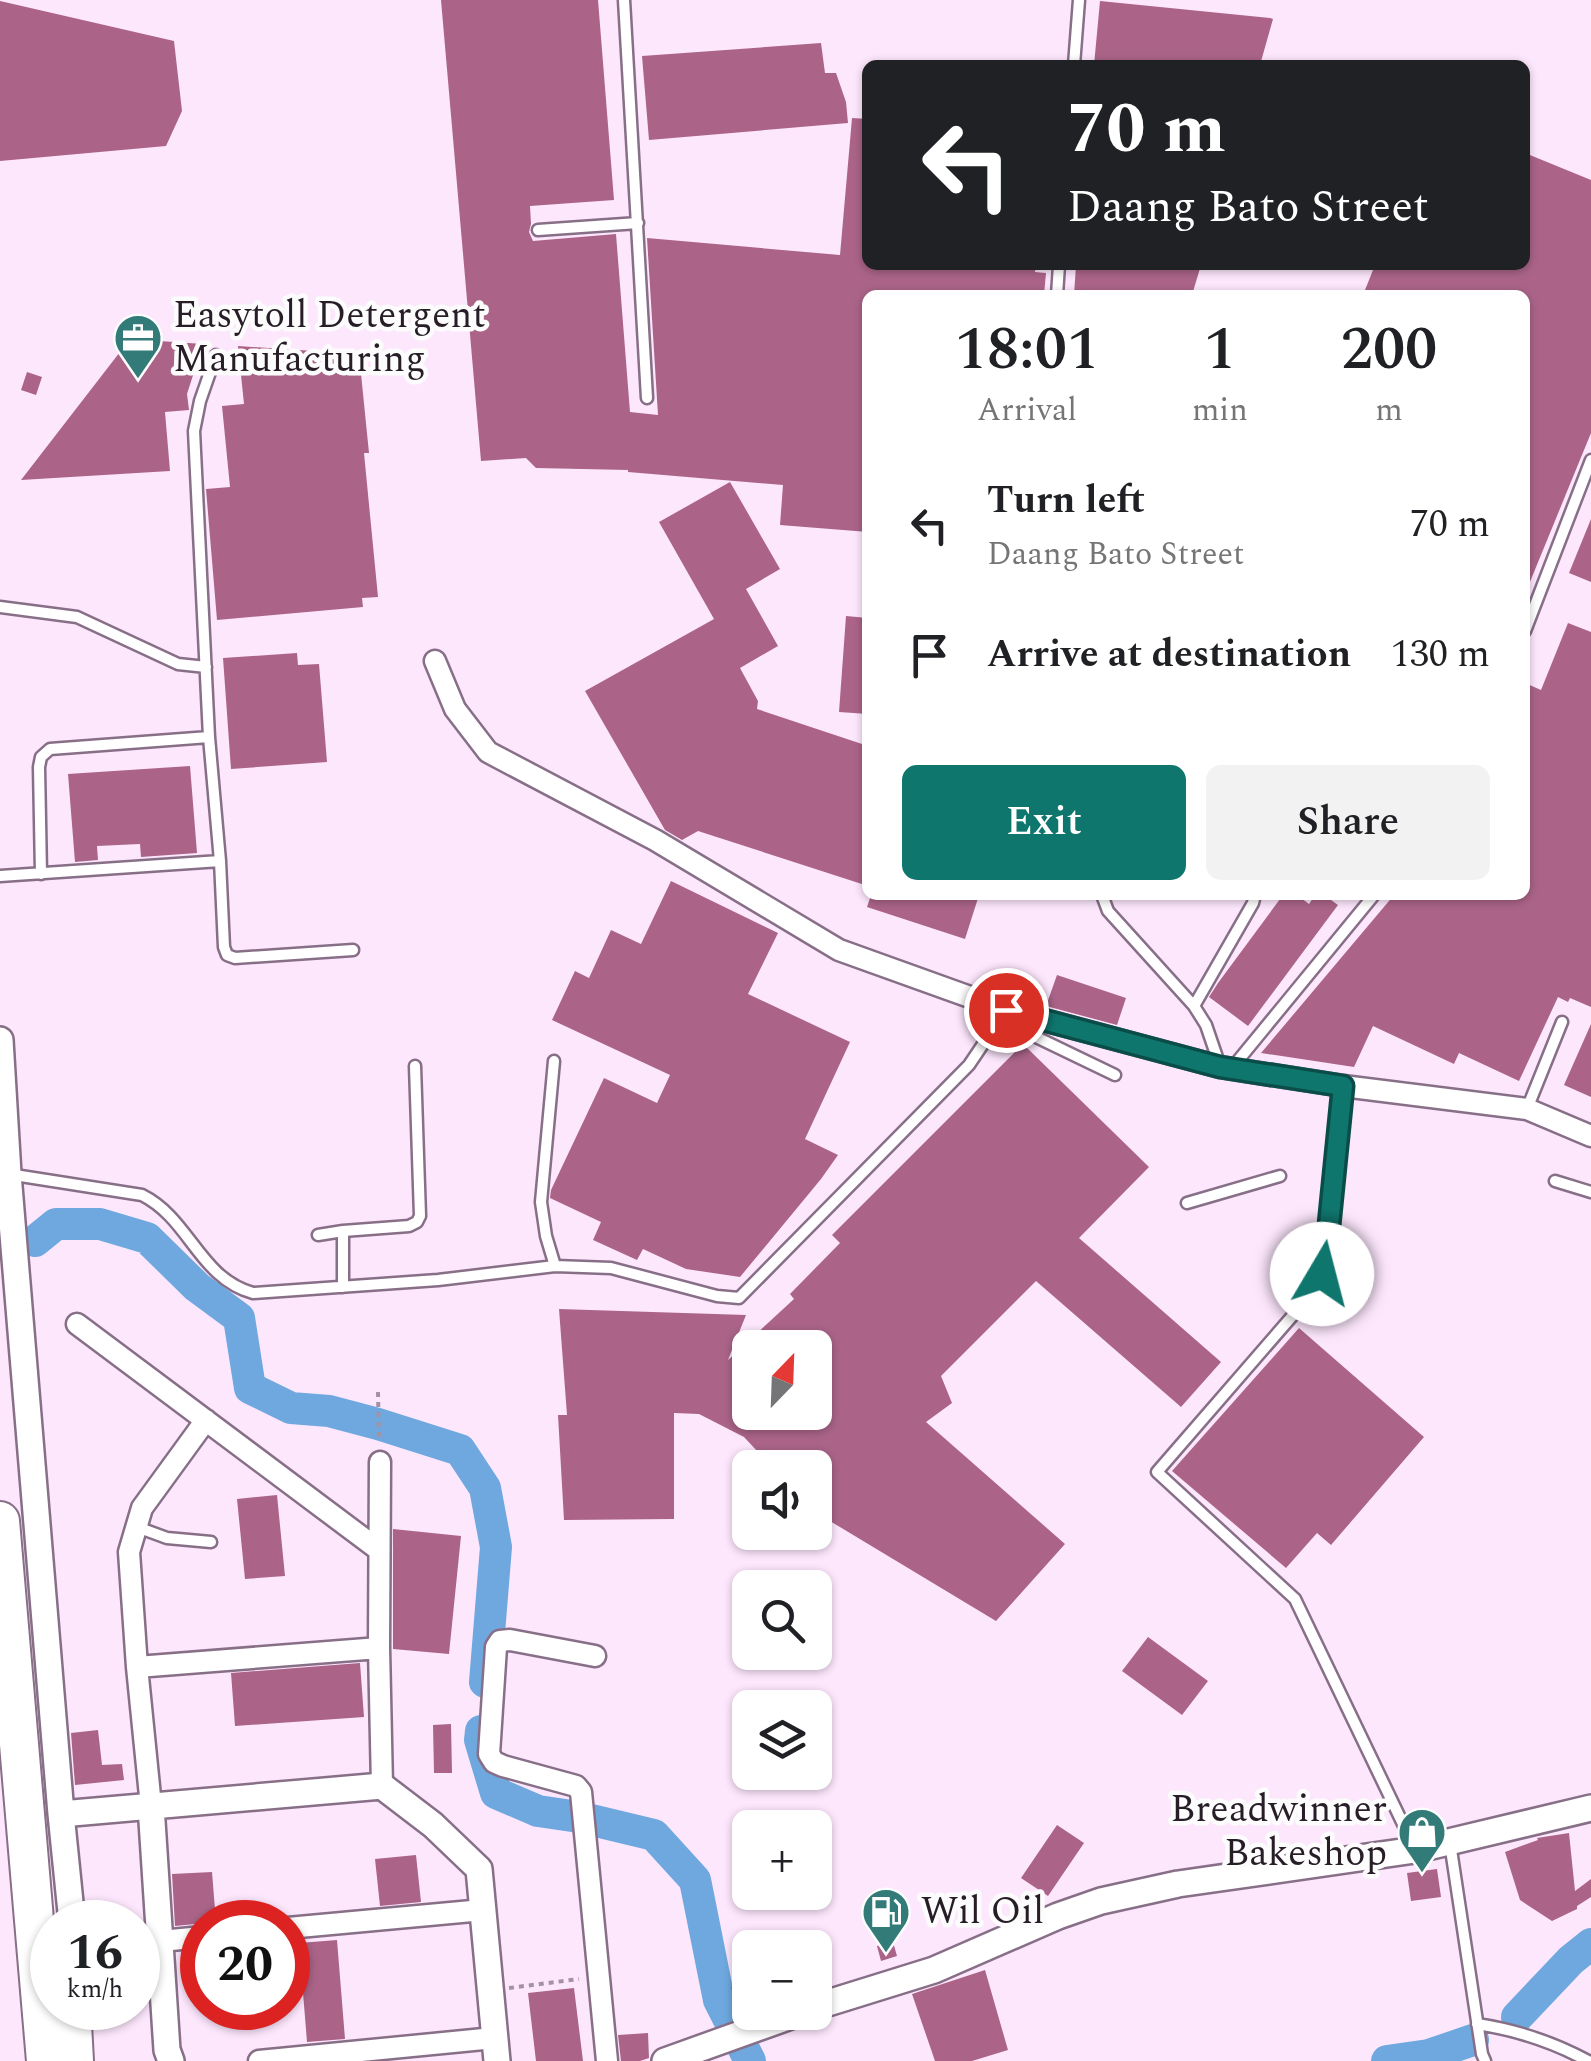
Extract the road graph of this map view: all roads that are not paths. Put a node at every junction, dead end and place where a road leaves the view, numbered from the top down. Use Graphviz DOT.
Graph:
graph roads {
  1 [pos="624,0"];
  2 [pos="1079,0"];
  3 [pos="1074,60"];
  4 [pos="638,223"];
  5 [pos="538,230"];
  6 [pos="216,355"];
  7 [pos="647,398"];
  8 [pos="1591,460"];
  9 [pos="0,607"];
  10 [pos="1530,618"];
  11 [pos="434,661"];
  12 [pos="206,667"];
  13 [pos="209,737"];
  14 [pos="220,861"];
  15 [pos="42,874"];
  16 [pos="0,876"];
  17 [pos="1104,900"];
  18 [pos="1254,900"];
  19 [pos="1370,900"];
  20 [pos="353,950"];
  21 [pos="1194,1006"];
  22 [pos="1006,1010"];
  23 [pos="1562,1022"];
  24 [pos="991,1032"];
  25 [pos="0,1040"];
  26 [pos="554,1061"];
  27 [pos="415,1066"];
  28 [pos="1226,1068"];
  29 [pos="1114,1075"];
  30 [pos="1343,1086"];
  31 [pos="1528,1109"];
  32 [pos="1591,1136"];
  33 [pos="8,1174"];
  34 [pos="1280,1176"];
  35 [pos="1555,1181"];
  36 [pos="1591,1192"];
  37 [pos="1187,1203"];
  38 [pos="343,1232"];
  39 [pos="318,1235"];
  40 [pos="555,1266"];
  41 [pos="343,1287"];
  42 [pos="78,1324"];
  43 [pos="206,1420"];
  44 [pos="380,1462"];
  45 [pos="0,1522"];
  46 [pos="136,1526"];
  47 [pos="210,1542"];
  48 [pos="379,1550"];
  49 [pos="379,1648"];
  50 [pos="595,1656"];
  51 [pos="137,1667"];
  52 [pos="382,1786"];
  53 [pos="151,1806"];
  54 [pos="1591,1808"];
  55 [pos="61,1814"];
  56 [pos="1450,1842"];
  57 [pos="1415,1850"];
  58 [pos="70,1900"];
  59 [pos="483,1910"];
  60 [pos="310,1926"];
  61 [pos="180,1938"];
  62 [pos="161,1940"];
  63 [pos="832,2002"];
  64 [pos="1477,2024"];
  65 [pos="72,2030"];
  66 [pos="81,2030"];
  67 [pos="753,2030"];
  68 [pos="496,2050"];
  69 [pos="46,2061"];
  70 [pos="74,2061"];
  71 [pos="85,2061"];
  72 [pos="171,2061"];
  73 [pos="260,2061"];
  74 [pos="607,2061"];
  75 [pos="666,2061"];
  76 [pos="1485,2061"];
  77 [pos="1588,2061"];
  1 -- 4 [label="lane"];
  2 -- 3 [label="lane"];
  4 -- 5 [label="lane"];
  4 -- 7 [label="lane"];
  6 -- 12 [label="lane"];
  8 -- 10 [label="lane"];
  9 -- 12 [label="lane"];
  11 -- 22 [label="street"];
  12 -- 13 [label="lane"];
  13 -- 14 [label="lane"];
  13 -- 15 [label="lane"];
  14 -- 15 [label="lane"];
  14 -- 20 [label="lane"];
  15 -- 16 [label="lane"];
  17 -- 21 [label="lane"];
  18 -- 21 [label="lane"];
  19 -- 28 [label="lane"];
  21 -- 28 [label="lane"];
  22 -- 24 [label="lane"];
  22 -- 28 [label="street"];
  23 -- 31 [label="lane"];
  24 -- 29 [label="lane"];
  24 -- 40 [label="lane"];
  25 -- 33 [label="street"];
  26 -- 40 [label="lane"];
  27 -- 38 [label="lane"];
  28 -- 30 [label="street"];
  30 -- 31 [label="street"];
  30 -- 57 [label="lane"];
  31 -- 32 [label="street"];
  33 -- 41 [label="lane"];
  33 -- 55 [label="street"];
  34 -- 37 [label="lane"];
  35 -- 36 [label="lane"];
  38 -- 39 [label="lane"];
  38 -- 41 [label="lane"];
  40 -- 41 [label="lane"];
  42 -- 43 [label="street"];
  43 -- 46 [label="street"];
  43 -- 48 [label="street"];
  44 -- 48 [label="street"];
  45 -- 69 [label="highway"];
  46 -- 47 [label="lane"];
  46 -- 51 [label="street"];
  48 -- 49 [label="street"];
  49 -- 51 [label="street"];
  49 -- 52 [label="street"];
  50 -- 74 [label="street"];
  51 -- 53 [label="street"];
  52 -- 53 [label="street"];
  52 -- 59 [label="street"];
  53 -- 55 [label="street"];
  53 -- 62 [label="street"];
  54 -- 56 [label="street"];
  55 -- 58 [label="street"];
  56 -- 57 [label="street"];
  56 -- 64 [label="lane"];
  57 -- 63 [label="street"];
  59 -- 60 [label="street"];
  59 -- 68 [label="street"];
  61 -- 62 [label="street"];
  62 -- 72 [label="street"];
  64 -- 76 [label="lane"];
  64 -- 77 [label="lane"];
  65 -- 70 [label="highway"];
  66 -- 71 [label="street"];
  67 -- 75 [label="street"];
  68 -- 73 [label="street"];
}
